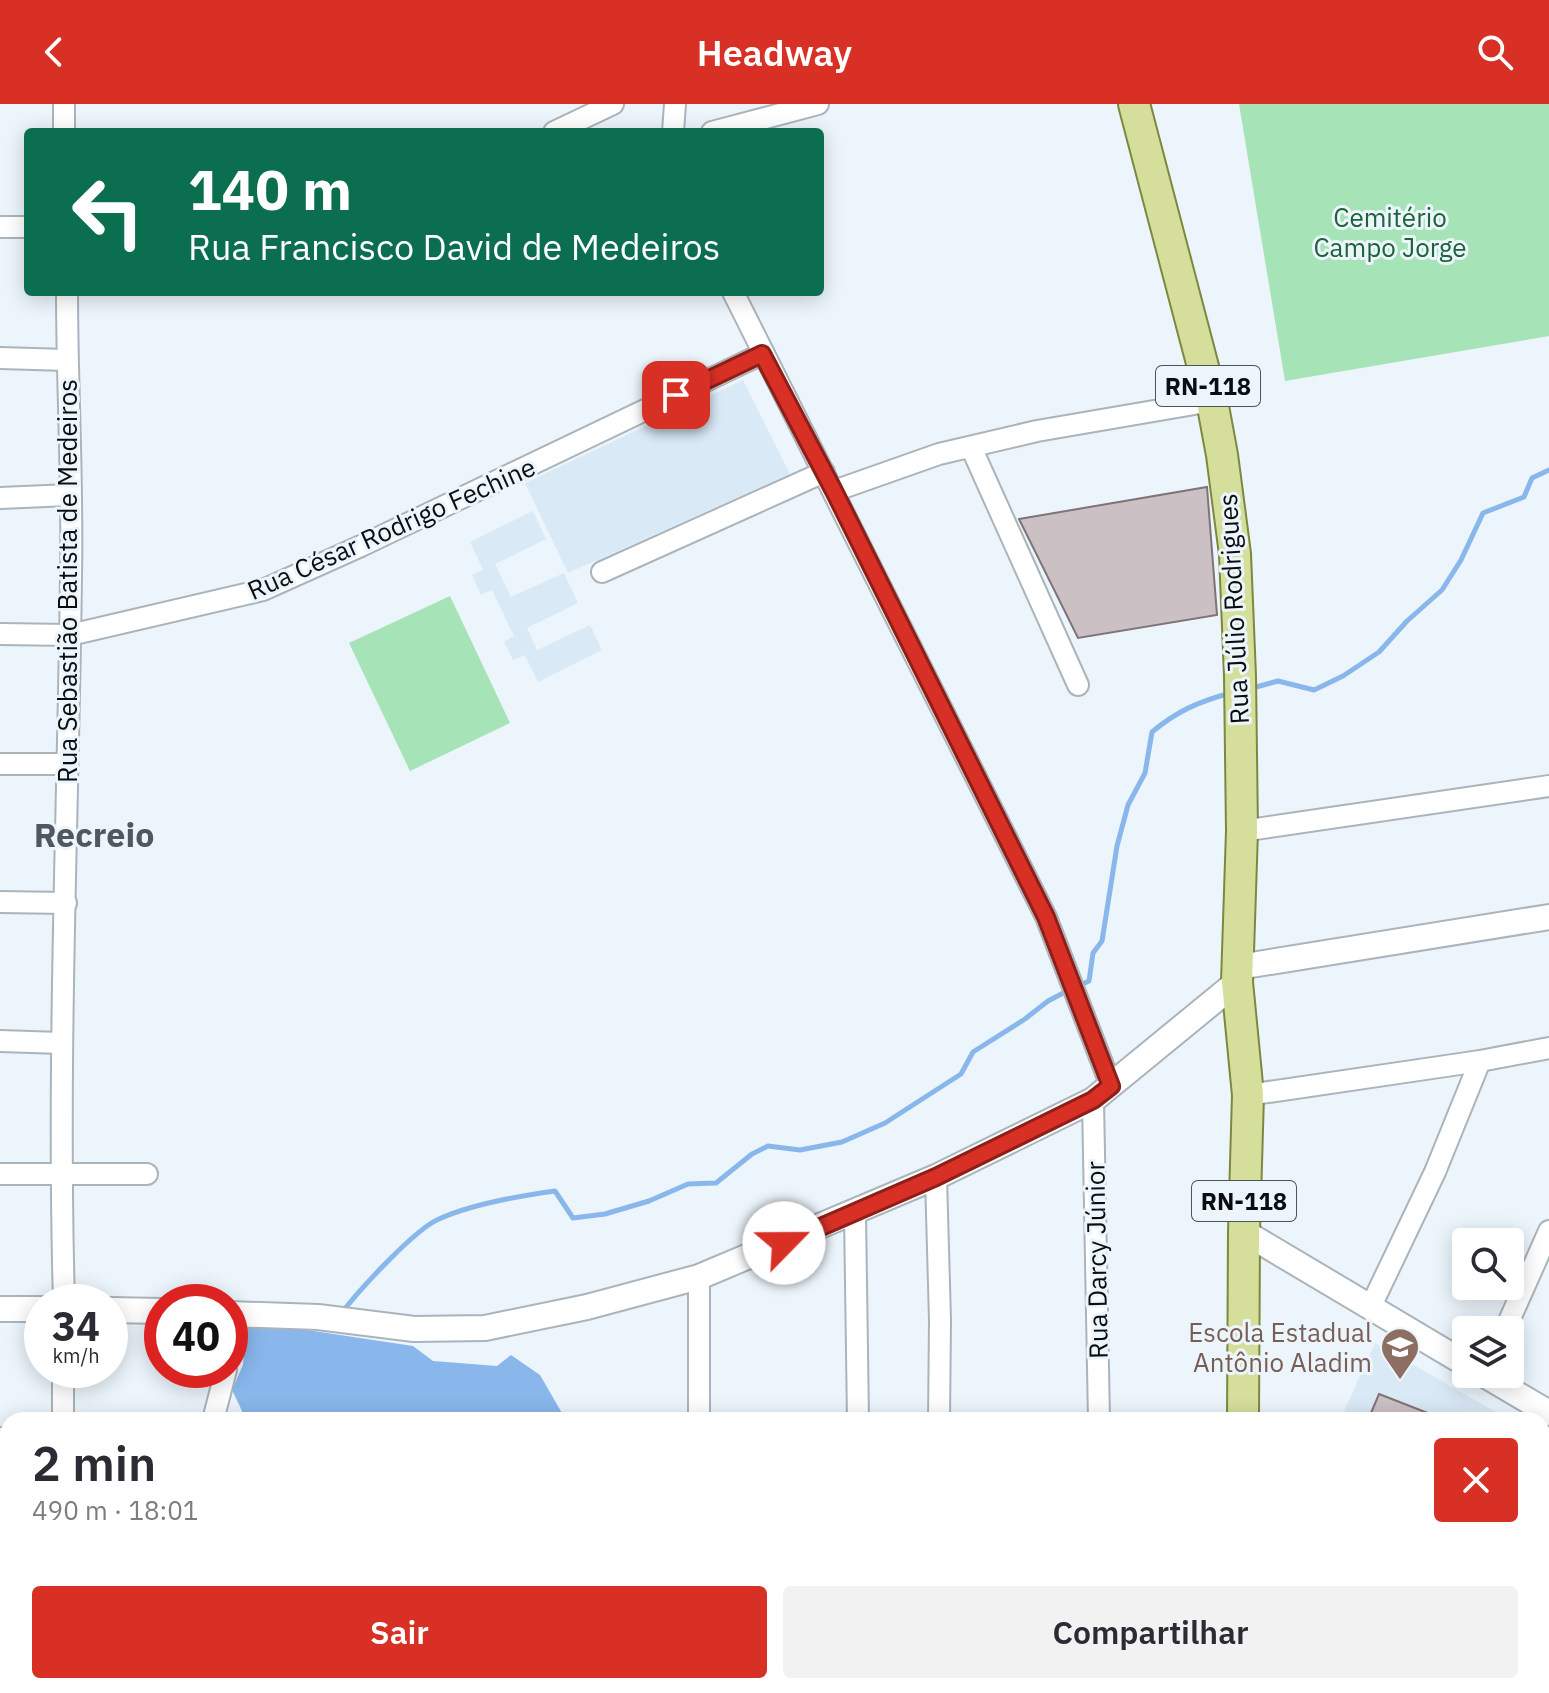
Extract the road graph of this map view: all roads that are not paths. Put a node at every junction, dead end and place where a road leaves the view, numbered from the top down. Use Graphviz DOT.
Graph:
graph roads {
  1 [pos="64,104"];
  2 [pos="613,104"];
  3 [pos="675,104"];
  4 [pos="818,104"];
  5 [pos="1134,104"];
  6 [pos="64,128"];
  7 [pos="562,128"];
  8 [pos="673,128"];
  9 [pos="727,128"];
  10 [pos="0,227"];
  11 [pos="24,227"];
  12 [pos="67,296"];
  13 [pos="735,296"];
  14 [pos="762,354"];
  15 [pos="0,358"];
  16 [pos="67,360"];
  17 [pos="1212,401"];
  18 [pos="971,447"];
  19 [pos="824,472"];
  20 [pos="834,491"];
  21 [pos="69,495"];
  22 [pos="0,498"];
  23 [pos="602,572"];
  24 [pos="0,634"];
  25 [pos="70,635"];
  26 [pos="1078,685"];
  27 [pos="0,764"];
  28 [pos="67,764"];
  29 [pos="1549,786"];
  30 [pos="1242,831"];
  31 [pos="0,902"];
  32 [pos="66,903"];
  33 [pos="1549,917"];
  34 [pos="1238,974"];
  35 [pos="0,1041"];
  36 [pos="61,1043"];
  37 [pos="1549,1048"];
  38 [pos="1480,1061"];
  39 [pos="1102,1093"];
  40 [pos="1248,1095"];
  41 [pos="0,1174"];
  42 [pos="147,1174"];
  43 [pos="60,1175"];
  44 [pos="936,1177"];
  45 [pos="855,1213"];
  46 [pos="1549,1231"];
  47 [pos="1244,1232"];
  48 [pos="699,1277"];
  49 [pos="63,1284"];
  50 [pos="1371,1306"];
  51 [pos="0,1309"];
  52 [pos="24,1309"];
  53 [pos="248,1314"];
  54 [pos="1511,1316"];
  55 [pos="1452,1355"];
  56 [pos="63,1388"];
  57 [pos="221,1388"];
  58 [pos="1507,1388"];
  59 [pos="63,1412"];
  60 [pos="215,1412"];
  61 [pos="699,1412"];
  62 [pos="858,1412"];
  63 [pos="939,1412"];
  64 [pos="1099,1412"];
  65 [pos="1249,1412"];
  66 [pos="1547,1412"];
  1 -- 6 [label="street"];
  2 -- 7 [label="street"];
  3 -- 8 [label="street"];
  4 -- 9 [label="street"];
  5 -- 17 [label="main road, Rua Júlio Rodrigues / RN-118"];
  10 -- 11 [label="street"];
  12 -- 16 [label="street, Rua Sebastião Batista de Medeiros"];
  13 -- 14 [label="street, Rua Darcy Júnior"];
  14 -- 19 [label="street, Rua Darcy Júnior"];
  14 -- 25 [label="street, Rua César Rodrigo Fechine"];
  15 -- 16 [label="street"];
  16 -- 21 [label="street, Rua Sebastião Batista de Medeiros"];
  17 -- 18 [label="street"];
  17 -- 30 [label="main road, Rua Júlio Rodrigues / RN-118"];
  18 -- 20 [label="street"];
  18 -- 26 [label="street"];
  19 -- 20 [label="street, Rua Darcy Júnior"];
  19 -- 23 [label="street"];
  20 -- 39 [label="street, Rua Darcy Júnior"];
  21 -- 22 [label="street"];
  21 -- 25 [label="street, Rua Sebastião Batista de Medeiros"];
  24 -- 25 [label="street, Rua César Rodrigo Fechine"];
  25 -- 28 [label="street, Rua Sebastião Batista de Medeiros"];
  27 -- 28 [label="street"];
  28 -- 32 [label="street, Rua Sebastião Batista de Medeiros"];
  29 -- 30 [label="street"];
  30 -- 34 [label="main road, Rua Júlio Rodrigues / RN-118"];
  31 -- 32 [label="street"];
  32 -- 36 [label="street, Rua Sebastião Batista de Medeiros"];
  33 -- 34 [label="street"];
  34 -- 39 [label="street"];
  34 -- 40 [label="main road, RN-118"];
  35 -- 36 [label="street"];
  36 -- 43 [label="street, Rua Sebastião Batista de Medeiros"];
  37 -- 38 [label="street"];
  38 -- 40 [label="street"];
  38 -- 50 [label="street"];
  39 -- 44 [label="street"];
  39 -- 64 [label="street, Rua Darcy Júnior"];
  40 -- 47 [label="main road, RN-118"];
  41 -- 43 [label="street"];
  42 -- 43 [label="street"];
  43 -- 49 [label="street, Rua Sebastião Batista de Medeiros"];
  44 -- 45 [label="street"];
  44 -- 63 [label="street"];
  45 -- 48 [label="street"];
  45 -- 62 [label="street"];
  46 -- 54 [label="street"];
  47 -- 50 [label="street"];
  47 -- 65 [label="main road, RN-118"];
  48 -- 53 [label="street"];
  48 -- 61 [label="street"];
  50 -- 55 [label="street"];
  51 -- 52 [label="street"];
  56 -- 59 [label="street"];
  57 -- 60 [label="street"];
  58 -- 66 [label="street"];
}
